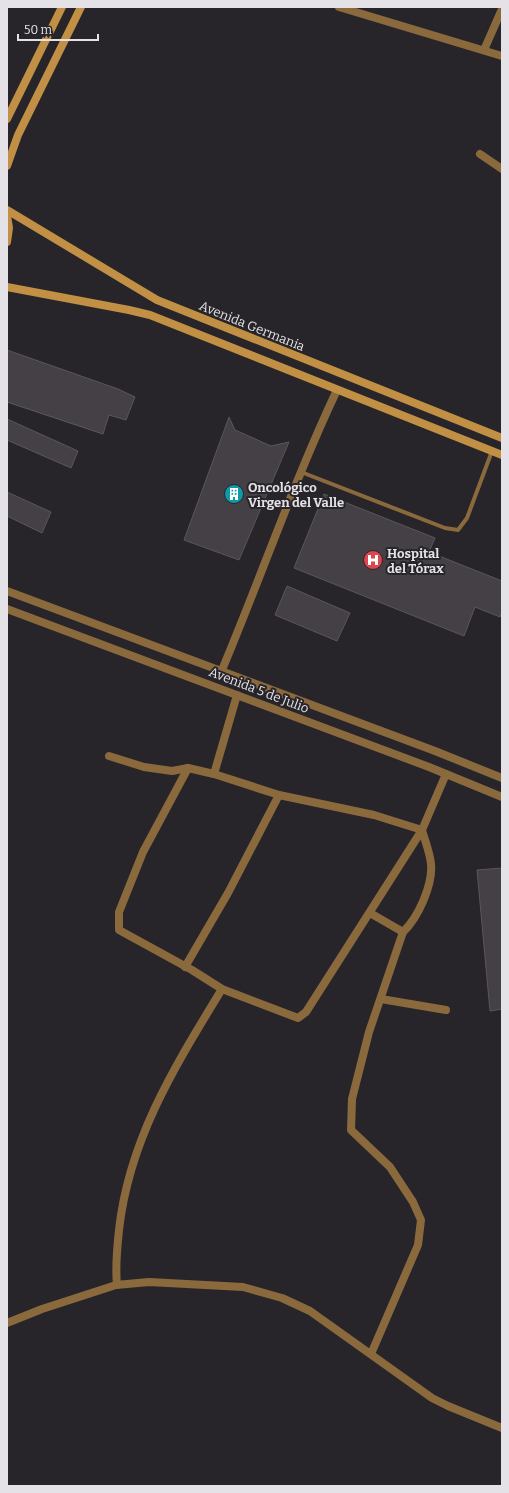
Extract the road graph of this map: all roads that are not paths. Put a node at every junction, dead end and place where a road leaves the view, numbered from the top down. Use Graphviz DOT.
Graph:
graph roads {
  1 [pos="62,7"];
  2 [pos="81,7"];
  3 [pos="339,7"];
  4 [pos="502,9"];
  5 [pos="484,50"];
  6 [pos="502,56"];
  7 [pos="7,119"];
  8 [pos="480,154"];
  9 [pos="7,166"];
  10 [pos="502,169"];
  11 [pos="7,210"];
  12 [pos="7,216"];
  13 [pos="7,242"];
  14 [pos="7,287"];
  15 [pos="337,390"];
  16 [pos="502,438"];
  17 [pos="492,451"];
  18 [pos="502,455"];
  19 [pos="301,472"];
  20 [pos="7,591"];
  21 [pos="7,609"];
  22 [pos="222,670"];
  23 [pos="237,695"];
  24 [pos="109,756"];
  25 [pos="188,768"];
  26 [pos="214,774"];
  27 [pos="446,774"];
  28 [pos="502,778"];
  29 [pos="279,795"];
  30 [pos="502,797"];
  31 [pos="422,830"];
  32 [pos="370,913"];
  33 [pos="403,932"];
  34 [pos="185,967"];
  35 [pos="222,989"];
  36 [pos="381,999"];
  37 [pos="446,1010"];
  38 [pos="117,1285"];
  39 [pos="7,1323"];
  40 [pos="371,1354"];
  41 [pos="502,1428"];
  1 -- 7 [label="street"];
  2 -- 9 [label="street"];
  3 -- 5 [label="street"];
  4 -- 5 [label="street"];
  5 -- 6 [label="street"];
  8 -- 10 [label="street"];
  11 -- 16 [label="street, Avenida Germania"];
  12 -- 13 [label="street"];
  14 -- 15 [label="street"];
  15 -- 17 [label="street"];
  15 -- 19 [label="street"];
  17 -- 18 [label="street"];
  17 -- 19 [label="lane"];
  19 -- 22 [label="street"];
  20 -- 22 [label="street, Avenida 5 de Julio"];
  21 -- 23 [label="street, Avenida 5 de Julio"];
  22 -- 28 [label="street, Avenida 5 de Julio"];
  23 -- 26 [label="street"];
  23 -- 27 [label="street, Avenida 5 de Julio"];
  24 -- 25 [label="street"];
  25 -- 26 [label="street"];
  25 -- 34 [label="street"];
  26 -- 29 [label="street"];
  27 -- 30 [label="street, Avenida 5 de Julio"];
  27 -- 31 [label="street"];
  29 -- 31 [label="street"];
  29 -- 34 [label="street"];
  31 -- 32 [label="street"];
  31 -- 33 [label="street"];
  32 -- 33 [label="street"];
  32 -- 35 [label="street"];
  33 -- 36 [label="street"];
  34 -- 35 [label="street"];
  35 -- 38 [label="street"];
  36 -- 37 [label="street"];
  36 -- 40 [label="street"];
  38 -- 39 [label="street"];
  38 -- 40 [label="street"];
  40 -- 41 [label="street"];
}
